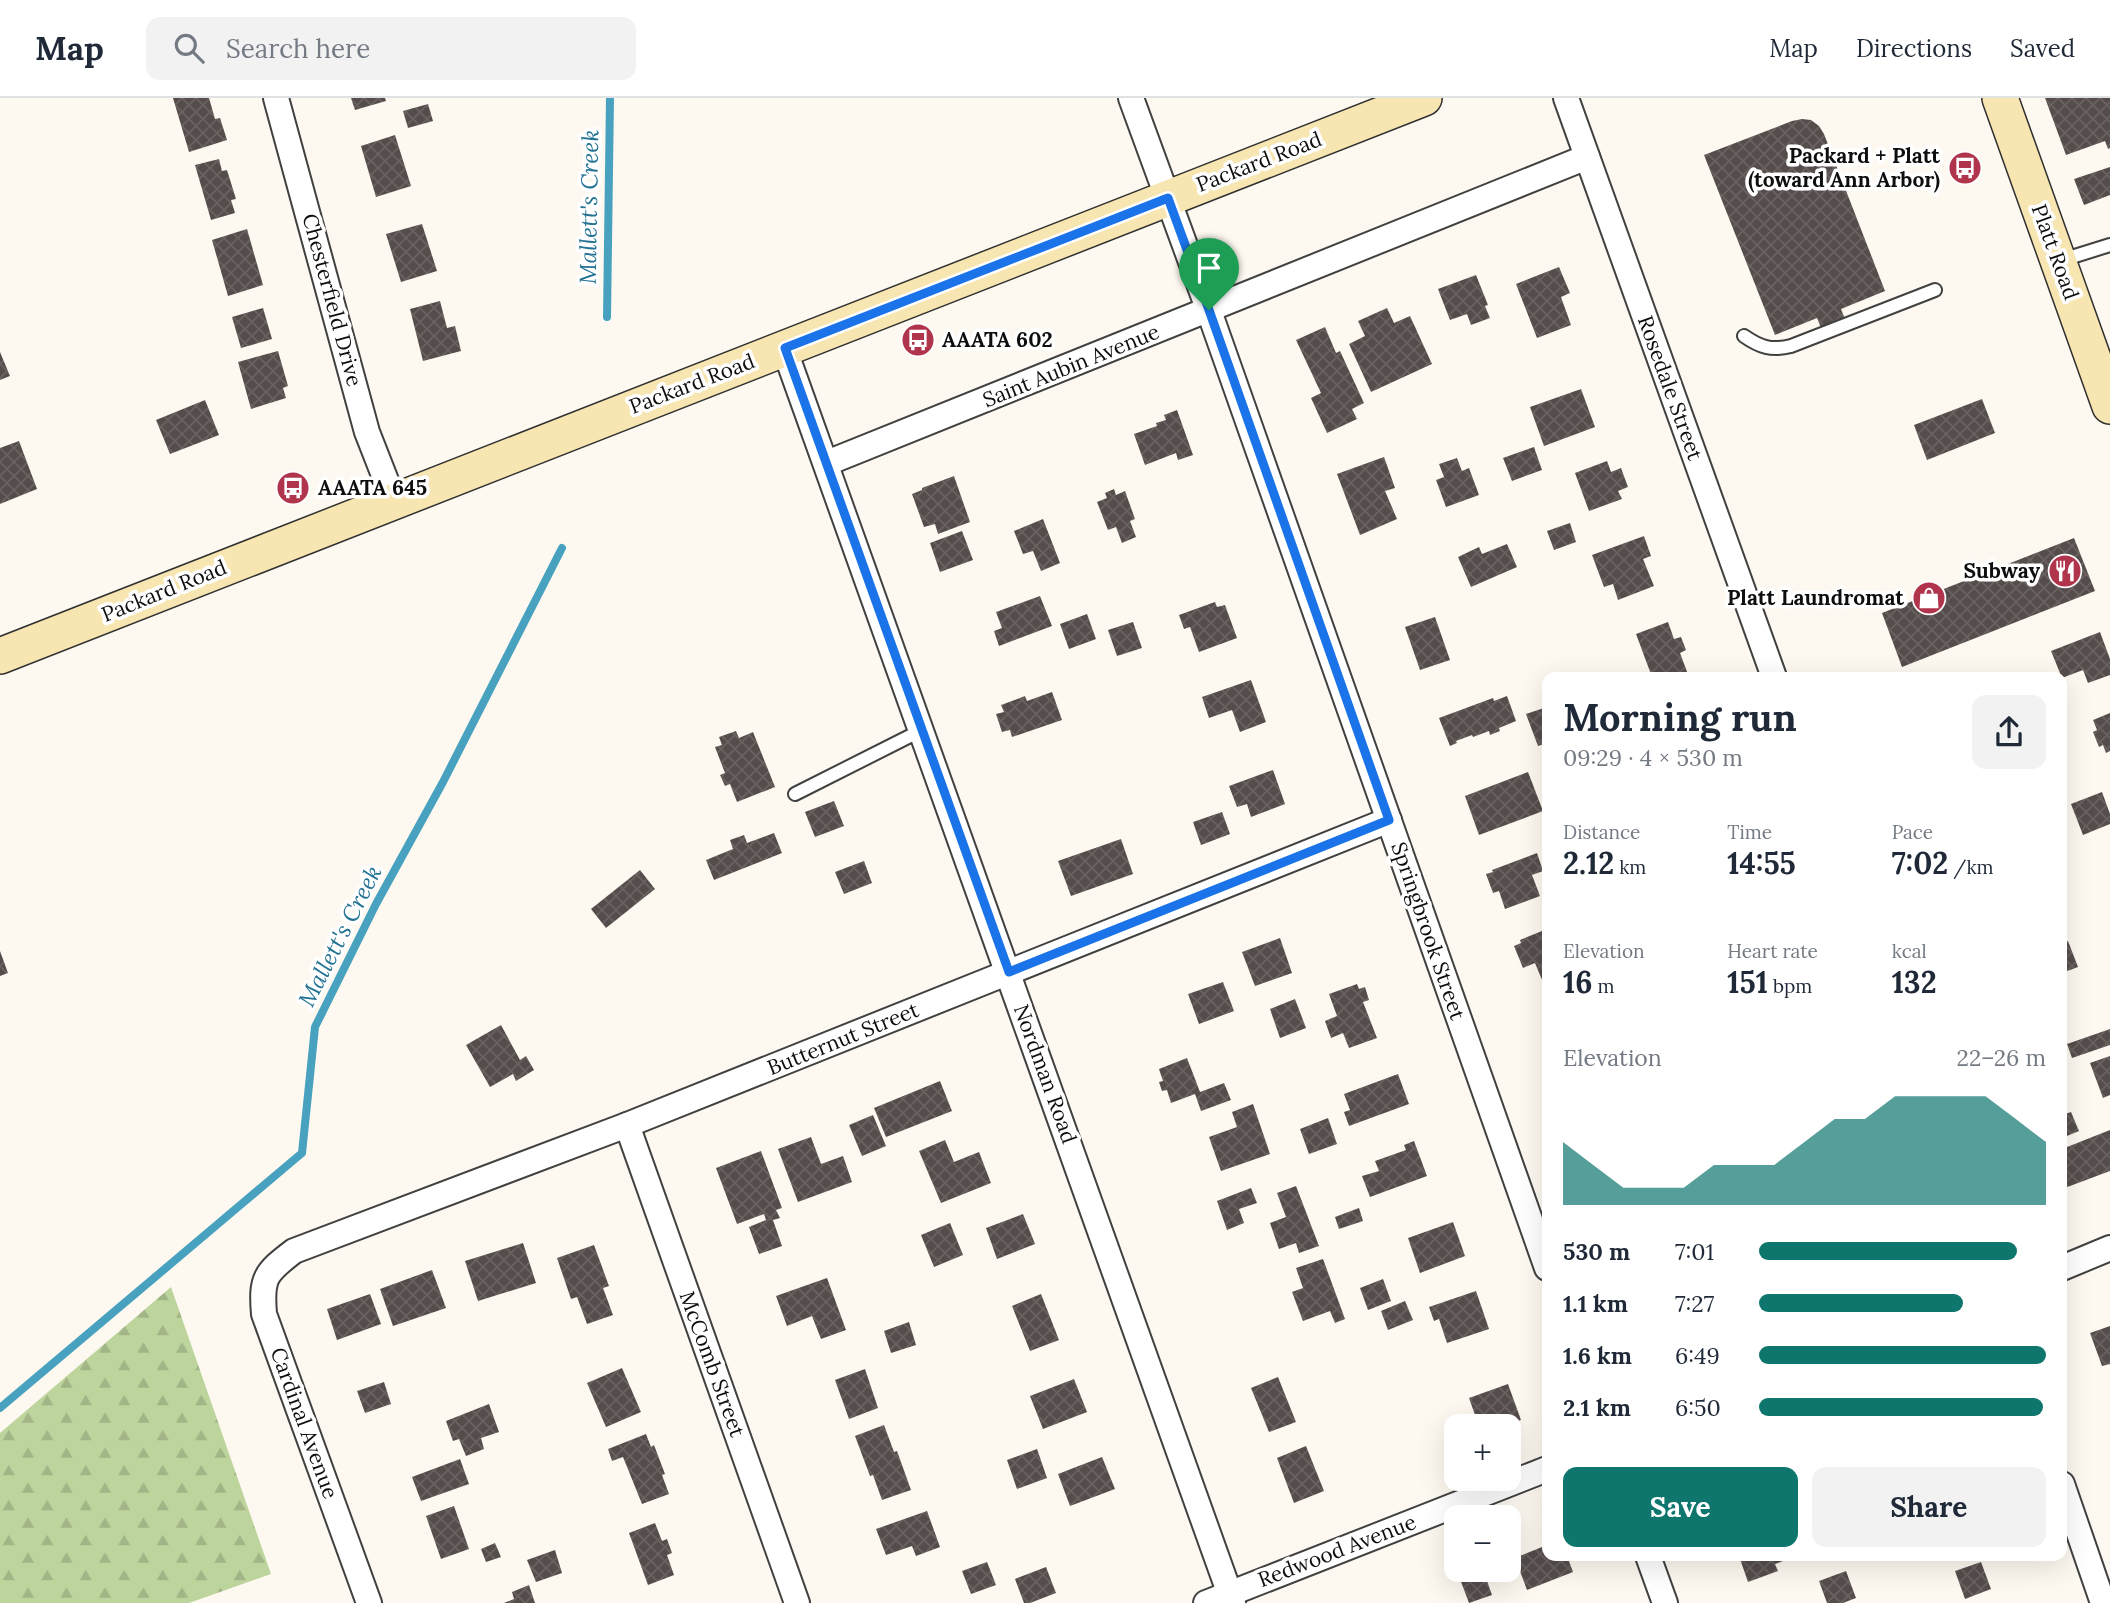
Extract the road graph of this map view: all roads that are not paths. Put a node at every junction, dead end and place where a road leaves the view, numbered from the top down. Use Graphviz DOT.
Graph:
graph roads {
  1 [pos="276,98"];
  2 [pos="1131,98"];
  3 [pos="1424,98"];
  4 [pos="1566,98"];
  5 [pos="2000,98"];
  6 [pos="1587,157"];
  7 [pos="1168,198"];
  8 [pos="2110,245"];
  9 [pos="2058,261"];
  10 [pos="1935,290"];
  11 [pos="1209,310"];
  12 [pos="1744,335"];
  13 [pos="785,348"];
  14 [pos="2110,407"];
  15 [pos="827,463"];
  16 [pos="394,501"];
  17 [pos="0,656"];
  18 [pos="1772,672"];
  19 [pos="922,730"];
  20 [pos="795,793"];
  21 [pos="1389,820"];
  22 [pos="1009,972"];
  23 [pos="627,1125"];
  24 [pos="2110,1248"];
  25 [pos="294,1251"];
  26 [pos="1542,1254"];
  27 [pos="2067,1266"];
  28 [pos="1542,1471"];
  29 [pos="2067,1499"];
  30 [pos="1650,1561"];
  31 [pos="1231,1598"];
  32 [pos="369,1603"];
  33 [pos="797,1603"];
  34 [pos="1206,1603"];
  35 [pos="1665,1603"];
  36 [pos="2103,1603"];
  1 -- 16 [label="street, Chesterfield Drive"];
  2 -- 7 [label="street, Springbrook Street"];
  3 -- 7 [label="main road, Packard Road"];
  4 -- 6 [label="street, Rosedale Street"];
  5 -- 9 [label="main road, Platt Road"];
  6 -- 11 [label="street, Saint Aubin Avenue"];
  6 -- 18 [label="street, Rosedale Street"];
  7 -- 11 [label="street, Springbrook Street"];
  7 -- 13 [label="main road, Packard Road"];
  8 -- 9 [label="lane"];
  9 -- 14 [label="main road, Platt Road"];
  10 -- 12 [label="lane"];
  11 -- 15 [label="street, Saint Aubin Avenue"];
  11 -- 21 [label="street, Springbrook Street"];
  13 -- 15 [label="street, Nordman Road"];
  13 -- 16 [label="main road, Packard Road"];
  15 -- 19 [label="street, Nordman Road"];
  16 -- 17 [label="main road, Packard Road"];
  19 -- 20 [label="lane"];
  19 -- 22 [label="street, Nordman Road"];
  21 -- 22 [label="street, Butternut Street"];
  21 -- 26 [label="street, Springbrook Street"];
  22 -- 23 [label="street, Butternut Street"];
  22 -- 31 [label="street, Nordman Road"];
  23 -- 25 [label="street, Butternut Street"];
  23 -- 33 [label="street, McComb Street"];
  24 -- 27 [label="street"];
  25 -- 32 [label="street, Cardinal Avenue"];
  28 -- 31 [label="street, Redwood Avenue"];
  29 -- 36 [label="street"];
  30 -- 35 [label="street"];
  31 -- 34 [label="street, Redwood Avenue"];
}
